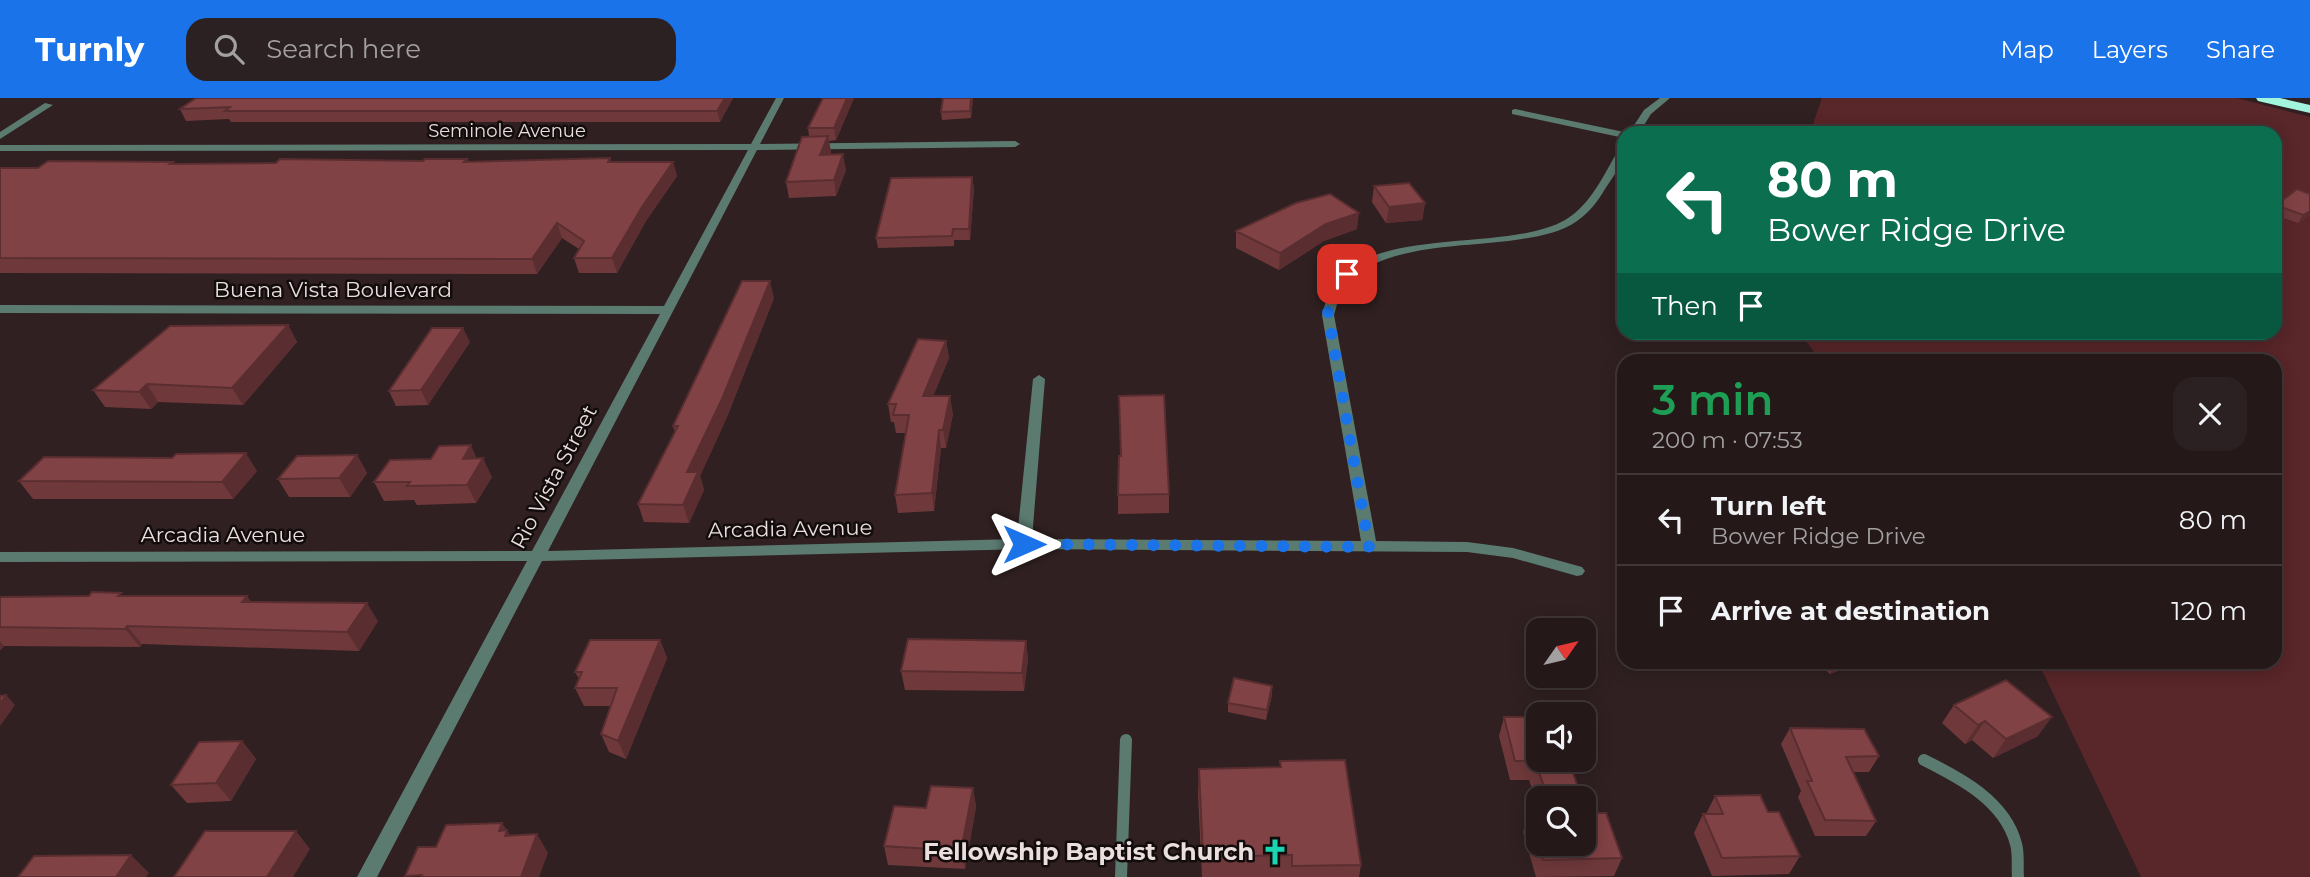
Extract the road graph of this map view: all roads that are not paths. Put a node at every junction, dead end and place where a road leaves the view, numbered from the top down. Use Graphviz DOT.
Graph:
graph roads {
  1 [pos="780,98"];
  2 [pos="1666,98"];
  3 [pos="2263,98"];
  4 [pos="48,105"];
  5 [pos="2310,109"];
  6 [pos="1516,112"];
  7 [pos="1638,126"];
  8 [pos="1617,134"];
  9 [pos="0,136"];
  10 [pos="1015,144"];
  11 [pos="753,147"];
  12 [pos="0,148"];
  13 [pos="1617,160"];
  14 [pos="0,309"];
  15 [pos="666,310"];
  16 [pos="1040,379"];
  17 [pos="1024,544"];
  18 [pos="1369,547"];
  19 [pos="536,556"];
  20 [pos="0,557"];
  21 [pos="1577,571"];
  22 [pos="1126,740"];
  23 [pos="1924,760"];
  24 [pos="367,877"];
  25 [pos="1121,877"];
  26 [pos="2018,877"];
  1 -- 11 [label="street, Rio Vista Street"];
  2 -- 7 [label="street"];
  3 -- 5 [label="highway"];
  4 -- 9 [label="street"];
  6 -- 8 [label="street"];
  10 -- 11 [label="street, Seminole Avenue"];
  11 -- 12 [label="street, Seminole Avenue"];
  11 -- 15 [label="street, Rio Vista Street"];
  13 -- 18 [label="street"];
  14 -- 15 [label="street, Buena Vista Boulevard"];
  15 -- 19 [label="street, Rio Vista Street"];
  16 -- 17 [label="street"];
  17 -- 18 [label="street, Arcadia Avenue"];
  17 -- 19 [label="street, Arcadia Avenue"];
  18 -- 21 [label="street, Arcadia Avenue"];
  19 -- 20 [label="street, Arcadia Avenue"];
  19 -- 24 [label="street, Rio Vista Street"];
  22 -- 25 [label="lane"];
  23 -- 26 [label="lane"];
}
